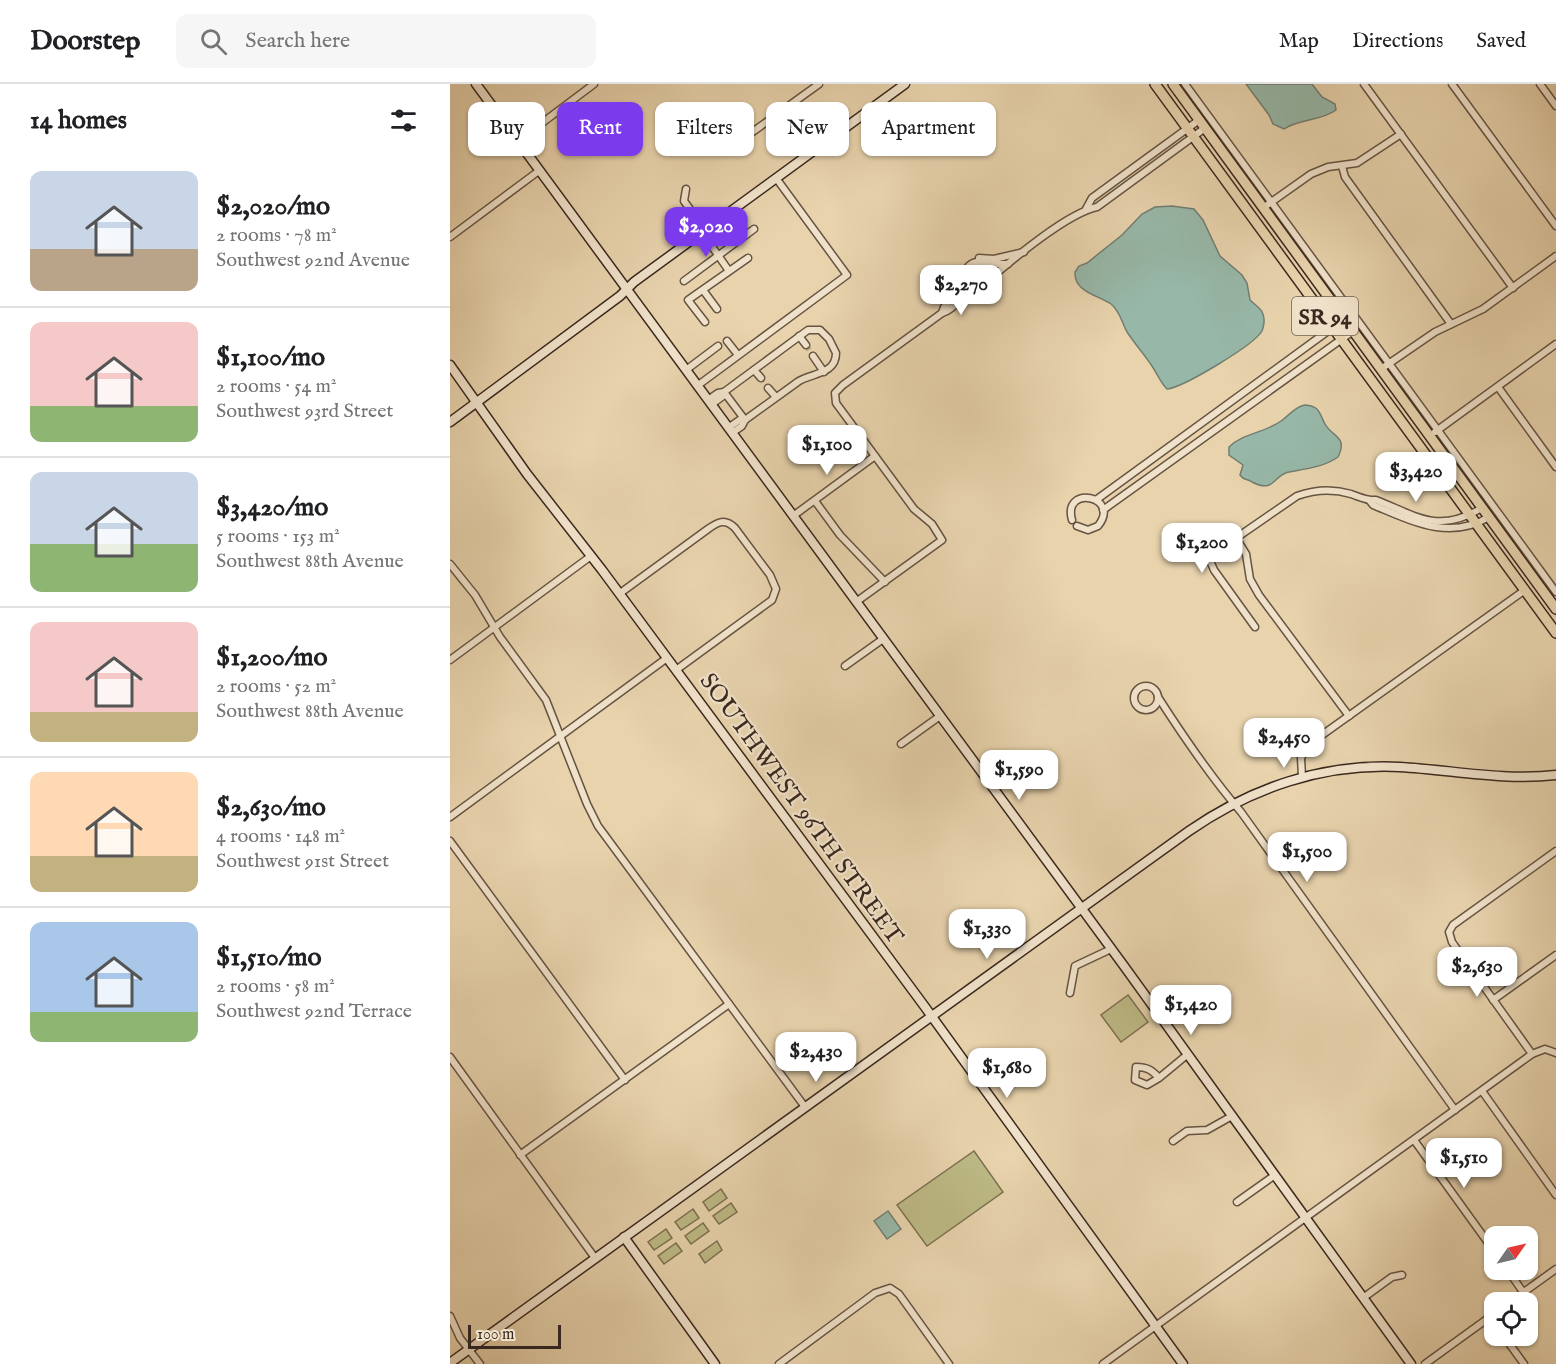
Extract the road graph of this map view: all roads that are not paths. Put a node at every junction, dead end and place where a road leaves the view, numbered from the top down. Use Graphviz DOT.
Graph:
graph roads {
  1 [pos="476,84"];
  2 [pos="819,84"];
  3 [pos="905,84"];
  4 [pos="1155,84"];
  5 [pos="1173,84"];
  6 [pos="1185,84"];
  7 [pos="1364,84"];
  8 [pos="1452,84"];
  9 [pos="1540,84"];
  10 [pos="592,85"];
  11 [pos="489,102"];
  12 [pos="1556,106"];
  13 [pos="545,121"];
  14 [pos="1202,124"];
  15 [pos="754,131"];
  16 [pos="1190,132"];
  17 [pos="1401,134"];
  18 [pos="529,156"];
  19 [pos="1342,166"];
  20 [pos="540,170"];
  21 [pos="776,178"];
  22 [pos="686,189"];
  23 [pos="1267,205"];
  24 [pos="1259,226"];
  25 [pos="1556,226"];
  26 [pos="754,229"];
  27 [pos="704,231"];
  28 [pos="450,237"];
  29 [pos="1024,252"];
  30 [pos="719,255"];
  31 [pos="1556,256"];
  32 [pos="748,258"];
  33 [pos="979,258"];
  34 [pos="985,264"];
  35 [pos="1008,264"];
  36 [pos="729,271"];
  37 [pos="965,276"];
  38 [pos="990,279"];
  39 [pos="684,281"];
  40 [pos="976,288"];
  41 [pos="1513,288"];
  42 [pos="627,289"];
  43 [pos="703,290"];
  44 [pos="717,309"];
  45 [pos="942,313"];
  46 [pos="705,322"];
  47 [pos="1346,322"];
  48 [pos="1451,324"];
  49 [pos="1335,330"];
  50 [pos="1353,331"];
  51 [pos="799,336"];
  52 [pos="1342,339"];
  53 [pos="727,340"];
  54 [pos="806,345"];
  55 [pos="1556,345"];
  56 [pos="718,346"];
  57 [pos="738,356"];
  58 [pos="813,356"];
  59 [pos="450,364"];
  60 [pos="1385,366"];
  61 [pos="686,370"];
  62 [pos="754,370"];
  63 [pos="824,372"];
  64 [pos="761,378"];
  65 [pos="697,386"];
  66 [pos="1498,387"];
  67 [pos="768,388"];
  68 [pos="724,392"];
  69 [pos="776,398"];
  70 [pos="477,402"];
  71 [pos="710,402"];
  72 [pos="745,420"];
  73 [pos="450,422"];
  74 [pos="730,430"];
  75 [pos="1434,433"];
  76 [pos="1418,444"];
  77 [pos="875,456"];
  78 [pos="1556,467"];
  79 [pos="1096,500"];
  80 [pos="1369,500"];
  81 [pos="815,501"];
  82 [pos="1482,508"];
  83 [pos="1103,510"];
  84 [pos="1470,515"];
  85 [pos="793,516"];
  86 [pos="1489,517"];
  87 [pos="1477,525"];
  88 [pos="1236,538"];
  89 [pos="591,556"];
  90 [pos="450,564"];
  91 [pos="885,582"];
  92 [pos="1525,590"];
  93 [pos="1556,592"];
  94 [pos="619,594"];
  95 [pos="856,602"];
  96 [pos="1556,609"];
  97 [pos="494,627"];
  98 [pos="1255,627"];
  99 [pos="1556,633"];
  100 [pos="883,639"];
  101 [pos="667,658"];
  102 [pos="450,660"];
  103 [pos="845,666"];
  104 [pos="676,670"];
  105 [pos="1158,697"];
  106 [pos="1153,708"];
  107 [pos="940,716"];
  108 [pos="1169,716"];
  109 [pos="1349,716"];
  110 [pos="560,738"];
  111 [pos="901,744"];
  112 [pos="1556,775"];
  113 [pos="1302,777"];
  114 [pos="1233,803"];
  115 [pos="450,818"];
  116 [pos="450,841"];
  117 [pos="1556,851"];
  118 [pos="1082,909"];
  119 [pos="1111,949"];
  120 [pos="1556,955"];
  121 [pos="1070,993"];
  122 [pos="1493,1000"];
  123 [pos="729,1004"];
  124 [pos="931,1016"];
  125 [pos="1556,1053"];
  126 [pos="1188,1054"];
  127 [pos="1532,1054"];
  128 [pos="450,1057"];
  129 [pos="1159,1078"];
  130 [pos="625,1080"];
  131 [pos="1482,1092"];
  132 [pos="805,1107"];
  133 [pos="1455,1110"];
  134 [pos="1232,1116"];
  135 [pos="1414,1140"];
  136 [pos="1173,1141"];
  137 [pos="520,1155"];
  138 [pos="1275,1175"];
  139 [pos="1556,1195"];
  140 [pos="1237,1202"];
  141 [pos="1306,1218"];
  142 [pos="624,1237"];
  143 [pos="1484,1237"];
  144 [pos="595,1258"];
  145 [pos="1556,1269"];
  146 [pos="1402,1275"];
  147 [pos="1515,1280"];
  148 [pos="1523,1292"];
  149 [pos="1363,1298"];
  150 [pos="450,1316"];
  151 [pos="1484,1323"];
  152 [pos="1156,1326"];
  153 [pos="1511,1346"];
  154 [pos="469,1349"];
  155 [pos="450,1363"];
  156 [pos="480,1364"];
  157 [pos="715,1364"];
  158 [pos="779,1364"];
  159 [pos="949,1364"];
  160 [pos="1103,1364"];
  161 [pos="1183,1364"];
  162 [pos="1411,1364"];
  163 [pos="1425,1364"];
  164 [pos="1524,1364"];
  1 -- 11 [label="street"];
  2 -- 15 [label="street"];
  3 -- 21 [label="street"];
  4 -- 16 [label="main road, SR 94"];
  5 -- 14 [label="main road, SR 94"];
  6 -- 23 [label="street"];
  7 -- 17 [label="street"];
  8 -- 25 [label="street"];
  9 -- 12 [label="street"];
  10 -- 13 [label="street"];
  14 -- 16 [label="street"];
  14 -- 23 [label="main road, SR 94"];
  16 -- 24 [label="main road, SR 94"];
  16 -- 29 [label="street"];
  17 -- 19 [label="street"];
  17 -- 41 [label="street"];
  18 -- 20 [label="street"];
  19 -- 23 [label="street"];
  19 -- 48 [label="street"];
  20 -- 28 [label="street"];
  20 -- 42 [label="street"];
  21 -- 27 [label="street"];
  21 -- 57 [label="street"];
  22 -- 27 [label="street"];
  23 -- 24 [label="main road"];
  23 -- 47 [label="main road, SR 94"];
  23 -- 60 [label="street"];
  24 -- 49 [label="main road, SR 94"];
  26 -- 30 [label="street"];
  27 -- 30 [label="street"];
  27 -- 42 [label="street"];
  29 -- 33 [label="street"];
  29 -- 35 [label="street"];
  30 -- 36 [label="street"];
  30 -- 39 [label="street"];
  31 -- 41 [label="street"];
  32 -- 36 [label="street"];
  34 -- 35 [label="street"];
  34 -- 37 [label="street"];
  34 -- 38 [label="street"];
  35 -- 38 [label="street"];
  36 -- 43 [label="street"];
  37 -- 40 [label="street"];
  37 -- 45 [label="street"];
  38 -- 40 [label="street"];
  40 -- 45 [label="street"];
  41 -- 48 [label="street"];
  42 -- 61 [label="street"];
  42 -- 70 [label="street"];
  43 -- 44 [label="street"];
  43 -- 46 [label="street"];
  45 -- 77 [label="street"];
  47 -- 49 [label="street"];
  47 -- 50 [label="main road, SR 94"];
  48 -- 60 [label="street"];
  49 -- 52 [label="main road, SR 94"];
  49 -- 79 [label="street"];
  50 -- 52 [label="street"];
  50 -- 60 [label="main road, SR 94"];
  51 -- 54 [label="street"];
  51 -- 62 [label="street"];
  51 -- 63 [label="street"];
  52 -- 76 [label="main road, SR 94"];
  52 -- 83 [label="street"];
  53 -- 57 [label="street"];
  55 -- 66 [label="street"];
  56 -- 61 [label="street"];
  57 -- 65 [label="street"];
  58 -- 63 [label="street"];
  59 -- 70 [label="street, SOUTHWEST 96TH STREET"];
  60 -- 75 [label="main road, SR 94"];
  61 -- 65 [label="street"];
  62 -- 64 [label="street"];
  62 -- 68 [label="street"];
  63 -- 69 [label="street"];
  65 -- 71 [label="street"];
  66 -- 75 [label="street"];
  66 -- 78 [label="street"];
  67 -- 69 [label="street"];
  68 -- 71 [label="street"];
  68 -- 72 [label="street"];
  69 -- 72 [label="street"];
  70 -- 73 [label="street"];
  70 -- 89 [label="street, SOUTHWEST 96TH STREET"];
  71 -- 74 [label="street"];
  72 -- 74 [label="street"];
  74 -- 85 [label="street"];
  75 -- 76 [label="main road"];
  75 -- 82 [label="main road, SR 94"];
  75 -- 93 [label="street"];
  76 -- 84 [label="main road, SR 94"];
  77 -- 81 [label="street"];
  77 -- 91 [label="street"];
  79 -- 83 [label="street"];
  79 -- 83 [label="street"];
  80 -- 84 [label="street"];
  80 -- 87 [label="street"];
  80 -- 88 [label="street"];
  81 -- 85 [label="street"];
  81 -- 91 [label="street"];
  82 -- 84 [label="street"];
  82 -- 86 [label="main road, SR 94"];
  84 -- 87 [label="main road, SR 94"];
  85 -- 95 [label="street"];
  86 -- 87 [label="street"];
  86 -- 96 [label="main road, SR 94"];
  87 -- 92 [label="main road, SR 94"];
  88 -- 98 [label="street"];
  88 -- 109 [label="street"];
  89 -- 94 [label="street, SOUTHWEST 96TH STREET"];
  89 -- 97 [label="street"];
  90 -- 97 [label="street"];
  91 -- 95 [label="street"];
  92 -- 99 [label="main road, SR 94"];
  92 -- 109 [label="street"];
  94 -- 101 [label="street, SOUTHWEST 96TH STREET"];
  94 -- 104 [label="street"];
  95 -- 100 [label="street"];
  97 -- 102 [label="street"];
  97 -- 110 [label="street"];
  100 -- 103 [label="street"];
  100 -- 107 [label="street"];
  101 -- 104 [label="street, SOUTHWEST 96TH STREET"];
  101 -- 110 [label="street"];
  104 -- 124 [label="street, SOUTHWEST 96TH STREET"];
  105 -- 106 [label="street"];
  105 -- 106 [label="street"];
  105 -- 108 [label="street"];
  106 -- 108 [label="street"];
  107 -- 111 [label="street"];
  107 -- 118 [label="street"];
  108 -- 114 [label="street"];
  109 -- 113 [label="street"];
  110 -- 115 [label="street"];
  110 -- 123 [label="street"];
  112 -- 113 [label="street"];
  113 -- 114 [label="street"];
  114 -- 118 [label="street"];
  114 -- 133 [label="street"];
  116 -- 130 [label="street"];
  117 -- 122 [label="street"];
  118 -- 119 [label="street"];
  118 -- 124 [label="street"];
  119 -- 121 [label="street"];
  119 -- 126 [label="street"];
  120 -- 122 [label="street"];
  122 -- 127 [label="street"];
  123 -- 130 [label="street"];
  123 -- 132 [label="street"];
  124 -- 132 [label="street"];
  124 -- 152 [label="street, SOUTHWEST 96TH STREET"];
  125 -- 127 [label="street"];
  126 -- 129 [label="street"];
  126 -- 134 [label="street"];
  127 -- 131 [label="street"];
  128 -- 137 [label="street"];
  130 -- 137 [label="street"];
  131 -- 133 [label="street"];
  131 -- 139 [label="street"];
  132 -- 142 [label="street"];
  133 -- 135 [label="street"];
  134 -- 136 [label="street"];
  134 -- 138 [label="street"];
  135 -- 141 [label="street"];
  135 -- 143 [label="street"];
  137 -- 144 [label="street"];
  138 -- 140 [label="street"];
  138 -- 141 [label="street"];
  141 -- 149 [label="street"];
  141 -- 152 [label="street"];
  142 -- 144 [label="street"];
  142 -- 157 [label="street"];
  144 -- 154 [label="street"];
  145 -- 148 [label="street"];
  146 -- 149 [label="street"];
  147 -- 148 [label="street"];
  149 -- 162 [label="street"];
  150 -- 154 [label="street"];
  151 -- 163 [label="street"];
  152 -- 160 [label="street"];
  152 -- 161 [label="street, SOUTHWEST 96TH STREET"];
  153 -- 164 [label="street"];
  154 -- 155 [label="street"];
  154 -- 156 [label="street"];
  158 -- 159 [label="street"];
}
